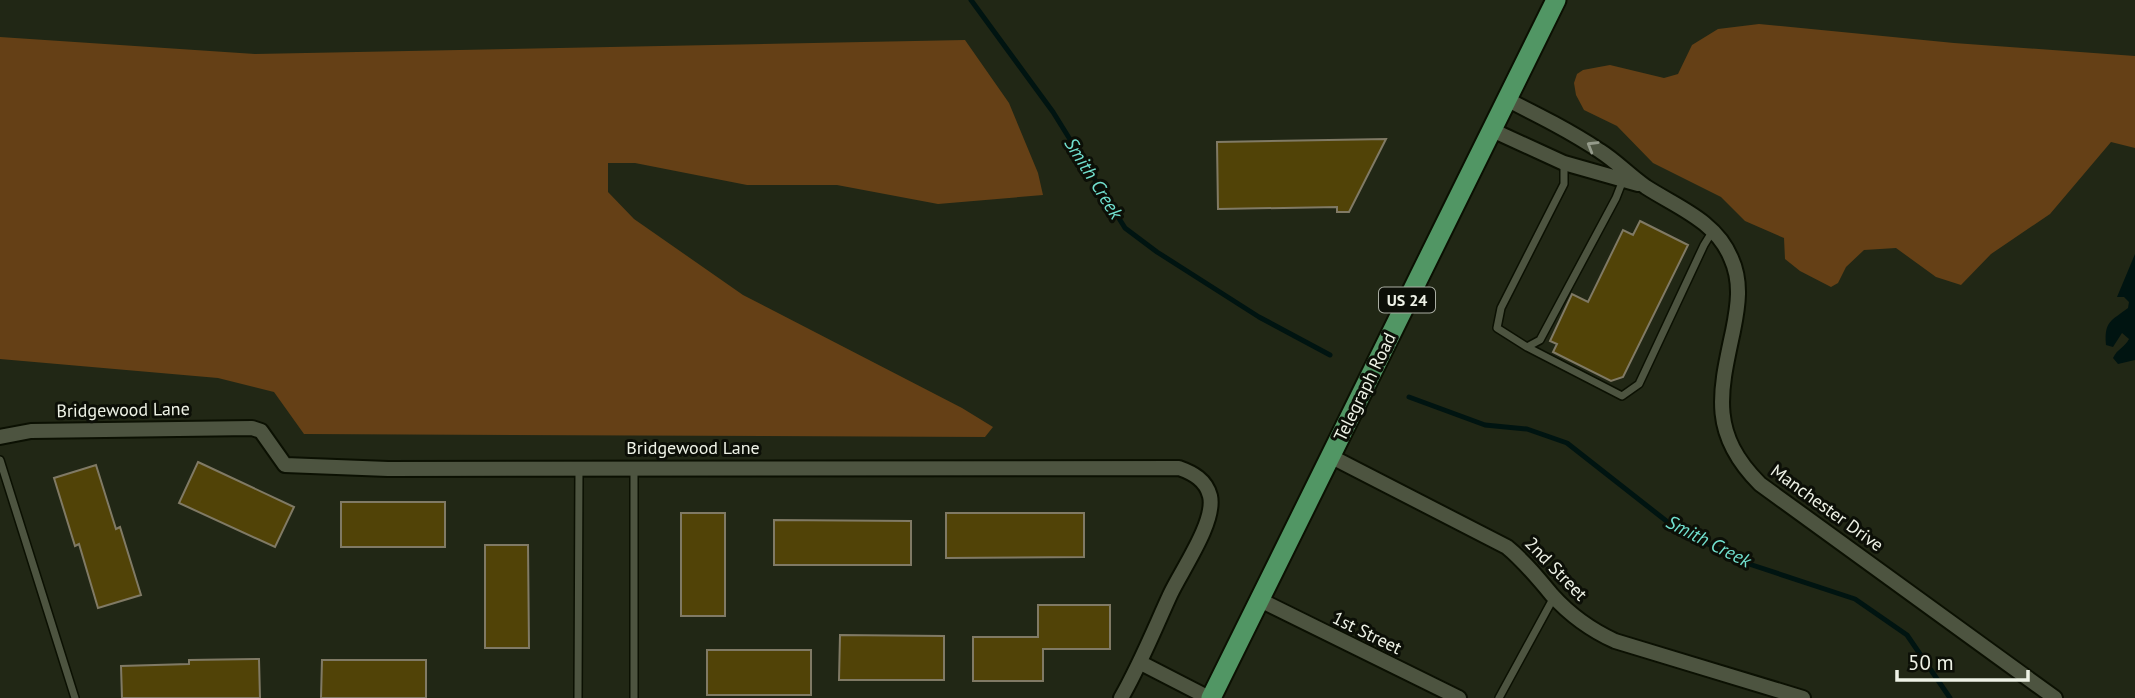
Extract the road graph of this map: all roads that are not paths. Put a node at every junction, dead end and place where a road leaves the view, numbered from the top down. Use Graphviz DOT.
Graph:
graph roads {
  1 [pos="1556,0"];
  2 [pos="1506,99"];
  3 [pos="1492,130"];
  4 [pos="1564,163"];
  5 [pos="1623,180"];
  6 [pos="1646,187"];
  7 [pos="1712,232"];
  8 [pos="1527,347"];
  9 [pos="0,437"];
  10 [pos="1330,456"];
  11 [pos="0,460"];
  12 [pos="634,467"];
  13 [pos="579,468"];
  14 [pos="1554,597"];
  15 [pos="1260,600"];
  16 [pos="1141,663"];
  17 [pos="75,698"];
  18 [pos="578,698"];
  19 [pos="634,698"];
  20 [pos="1121,698"];
  21 [pos="1210,698"];
  22 [pos="1459,698"];
  23 [pos="1499,698"];
  24 [pos="1802,698"];
  25 [pos="2055,698"];
  1 -- 2 [label="main road, Telegraph Road / US 24"];
  2 -- 3 [label="main road, Telegraph Road / US 24"];
  6 -- 2 [label="street, Manchester Drive, one-way"];
  3 -- 4 [label="street, Manchester Drive"];
  3 -- 10 [label="main road, Telegraph Road / US 24"];
  4 -- 5 [label="street, Manchester Drive"];
  4 -- 8 [label="lane"];
  5 -- 6 [label="street, Manchester Drive"];
  5 -- 8 [label="lane"];
  6 -- 7 [label="street, Manchester Drive"];
  7 -- 8 [label="lane"];
  7 -- 25 [label="street, Manchester Drive"];
  9 -- 13 [label="street, Bridgewood Lane"];
  10 -- 14 [label="street, 2nd Street"];
  10 -- 15 [label="main road, Telegraph Road / US 24"];
  11 -- 17 [label="lane"];
  12 -- 13 [label="street, Bridgewood Lane"];
  12 -- 16 [label="street, Bridgewood Lane"];
  12 -- 19 [label="lane"];
  13 -- 18 [label="lane"];
  14 -- 23 [label="lane"];
  14 -- 24 [label="street, 2nd Street"];
  15 -- 21 [label="main road, Telegraph Road / US 24"];
  15 -- 22 [label="street, 1st Street"];
  16 -- 20 [label="street, Bridgewood Lane"];
  16 -- 21 [label="street"];
}
